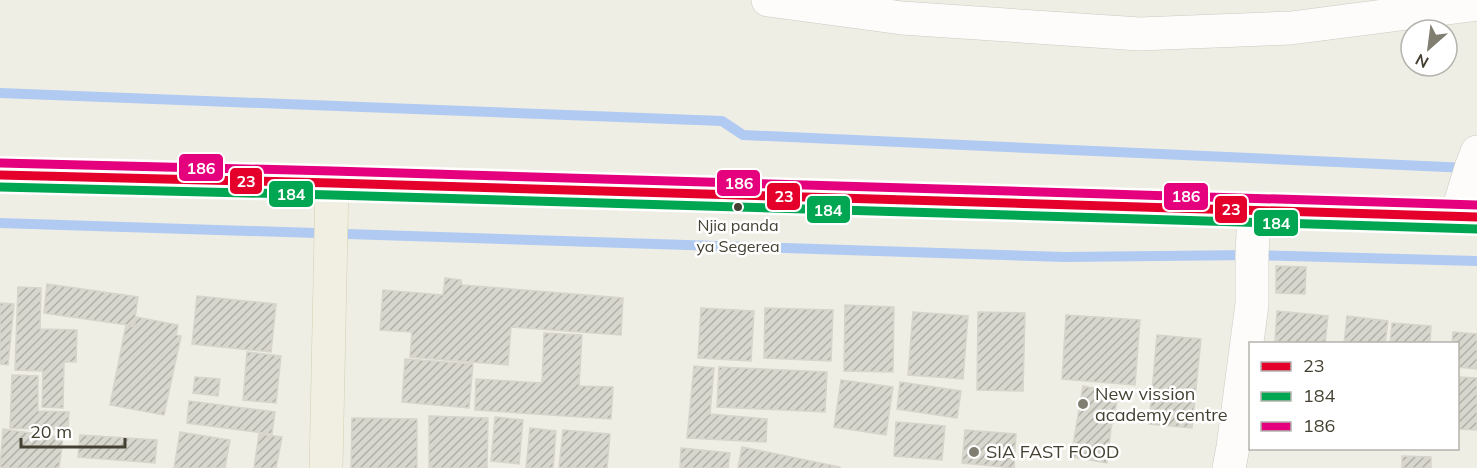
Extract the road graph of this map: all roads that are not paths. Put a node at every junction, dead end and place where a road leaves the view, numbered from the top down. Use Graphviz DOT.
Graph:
graph roads {
  1 [pos="768,0"];
  2 [pos="1477,4"];
  3 [pos="1477,152"];
  4 [pos="0,175"];
  5 [pos="332,183"];
  6 [pos="1254,211"];
  7 [pos="1466,217"];
  8 [pos="326,468"];
  9 [pos="1229,468"];
  1 -- 2 [label="street"];
  3 -- 7 [label="street"];
  4 -- 5 [label="main road"];
  5 -- 6 [label="main road"];
  5 -- 8 [label="main road"];
  6 -- 7 [label="main road"];
  6 -- 9 [label="street"];
}
